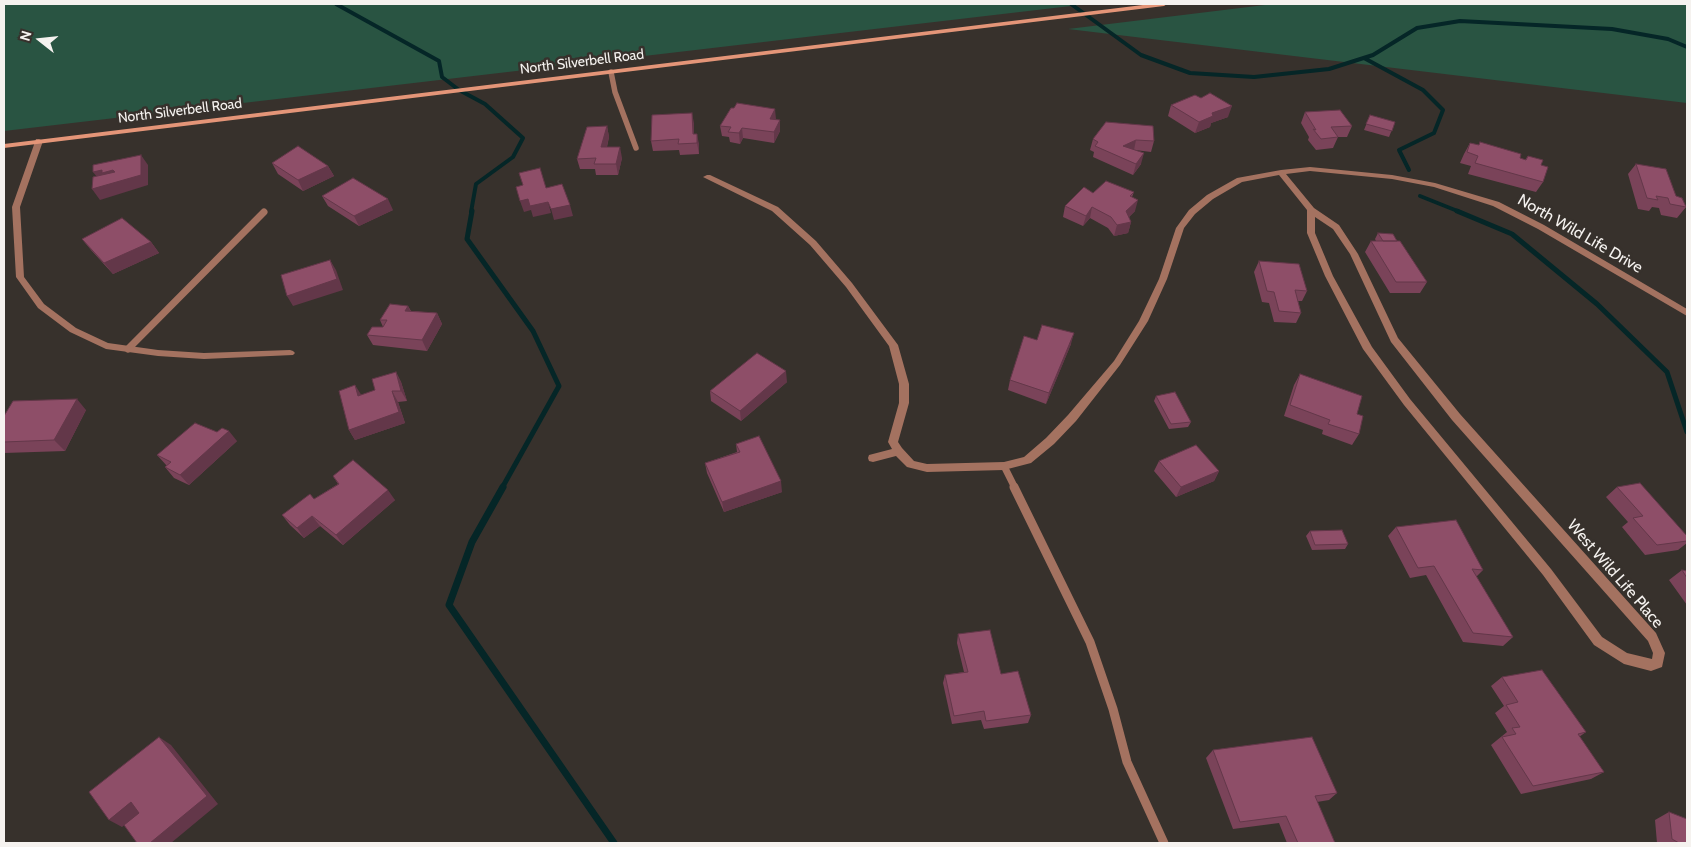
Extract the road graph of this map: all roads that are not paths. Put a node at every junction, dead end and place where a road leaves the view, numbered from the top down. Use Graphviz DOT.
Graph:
graph roads {
  1 [pos="1164,4"];
  2 [pos="611,72"];
  3 [pos="39,141"];
  4 [pos="4,146"];
  5 [pos="636,148"];
  6 [pos="1281,172"];
  7 [pos="706,178"];
  8 [pos="1310,210"];
  9 [pos="264,212"];
  10 [pos="1687,314"];
  11 [pos="128,349"];
  12 [pos="290,353"];
  13 [pos="898,451"];
  14 [pos="873,458"];
  15 [pos="1004,466"];
  16 [pos="1164,843"];
  1 -- 2 [label="main road, North Silverbell Road"];
  2 -- 3 [label="main road, North Silverbell Road"];
  2 -- 5 [label="lane"];
  3 -- 4 [label="main road, North Silverbell Road"];
  3 -- 11 [label="street"];
  6 -- 8 [label="street, West Wild Life Place"];
  6 -- 10 [label="street, North Wild Life Drive"];
  6 -- 15 [label="street, North Wild Life Drive"];
  7 -- 13 [label="street"];
  8 -- 8 [label="street, West Wild Life Place"];
  9 -- 11 [label="lane"];
  11 -- 12 [label="street"];
  13 -- 14 [label="street"];
  13 -- 15 [label="street, North Wild Life Drive"];
  15 -- 16 [label="lane"];
}
